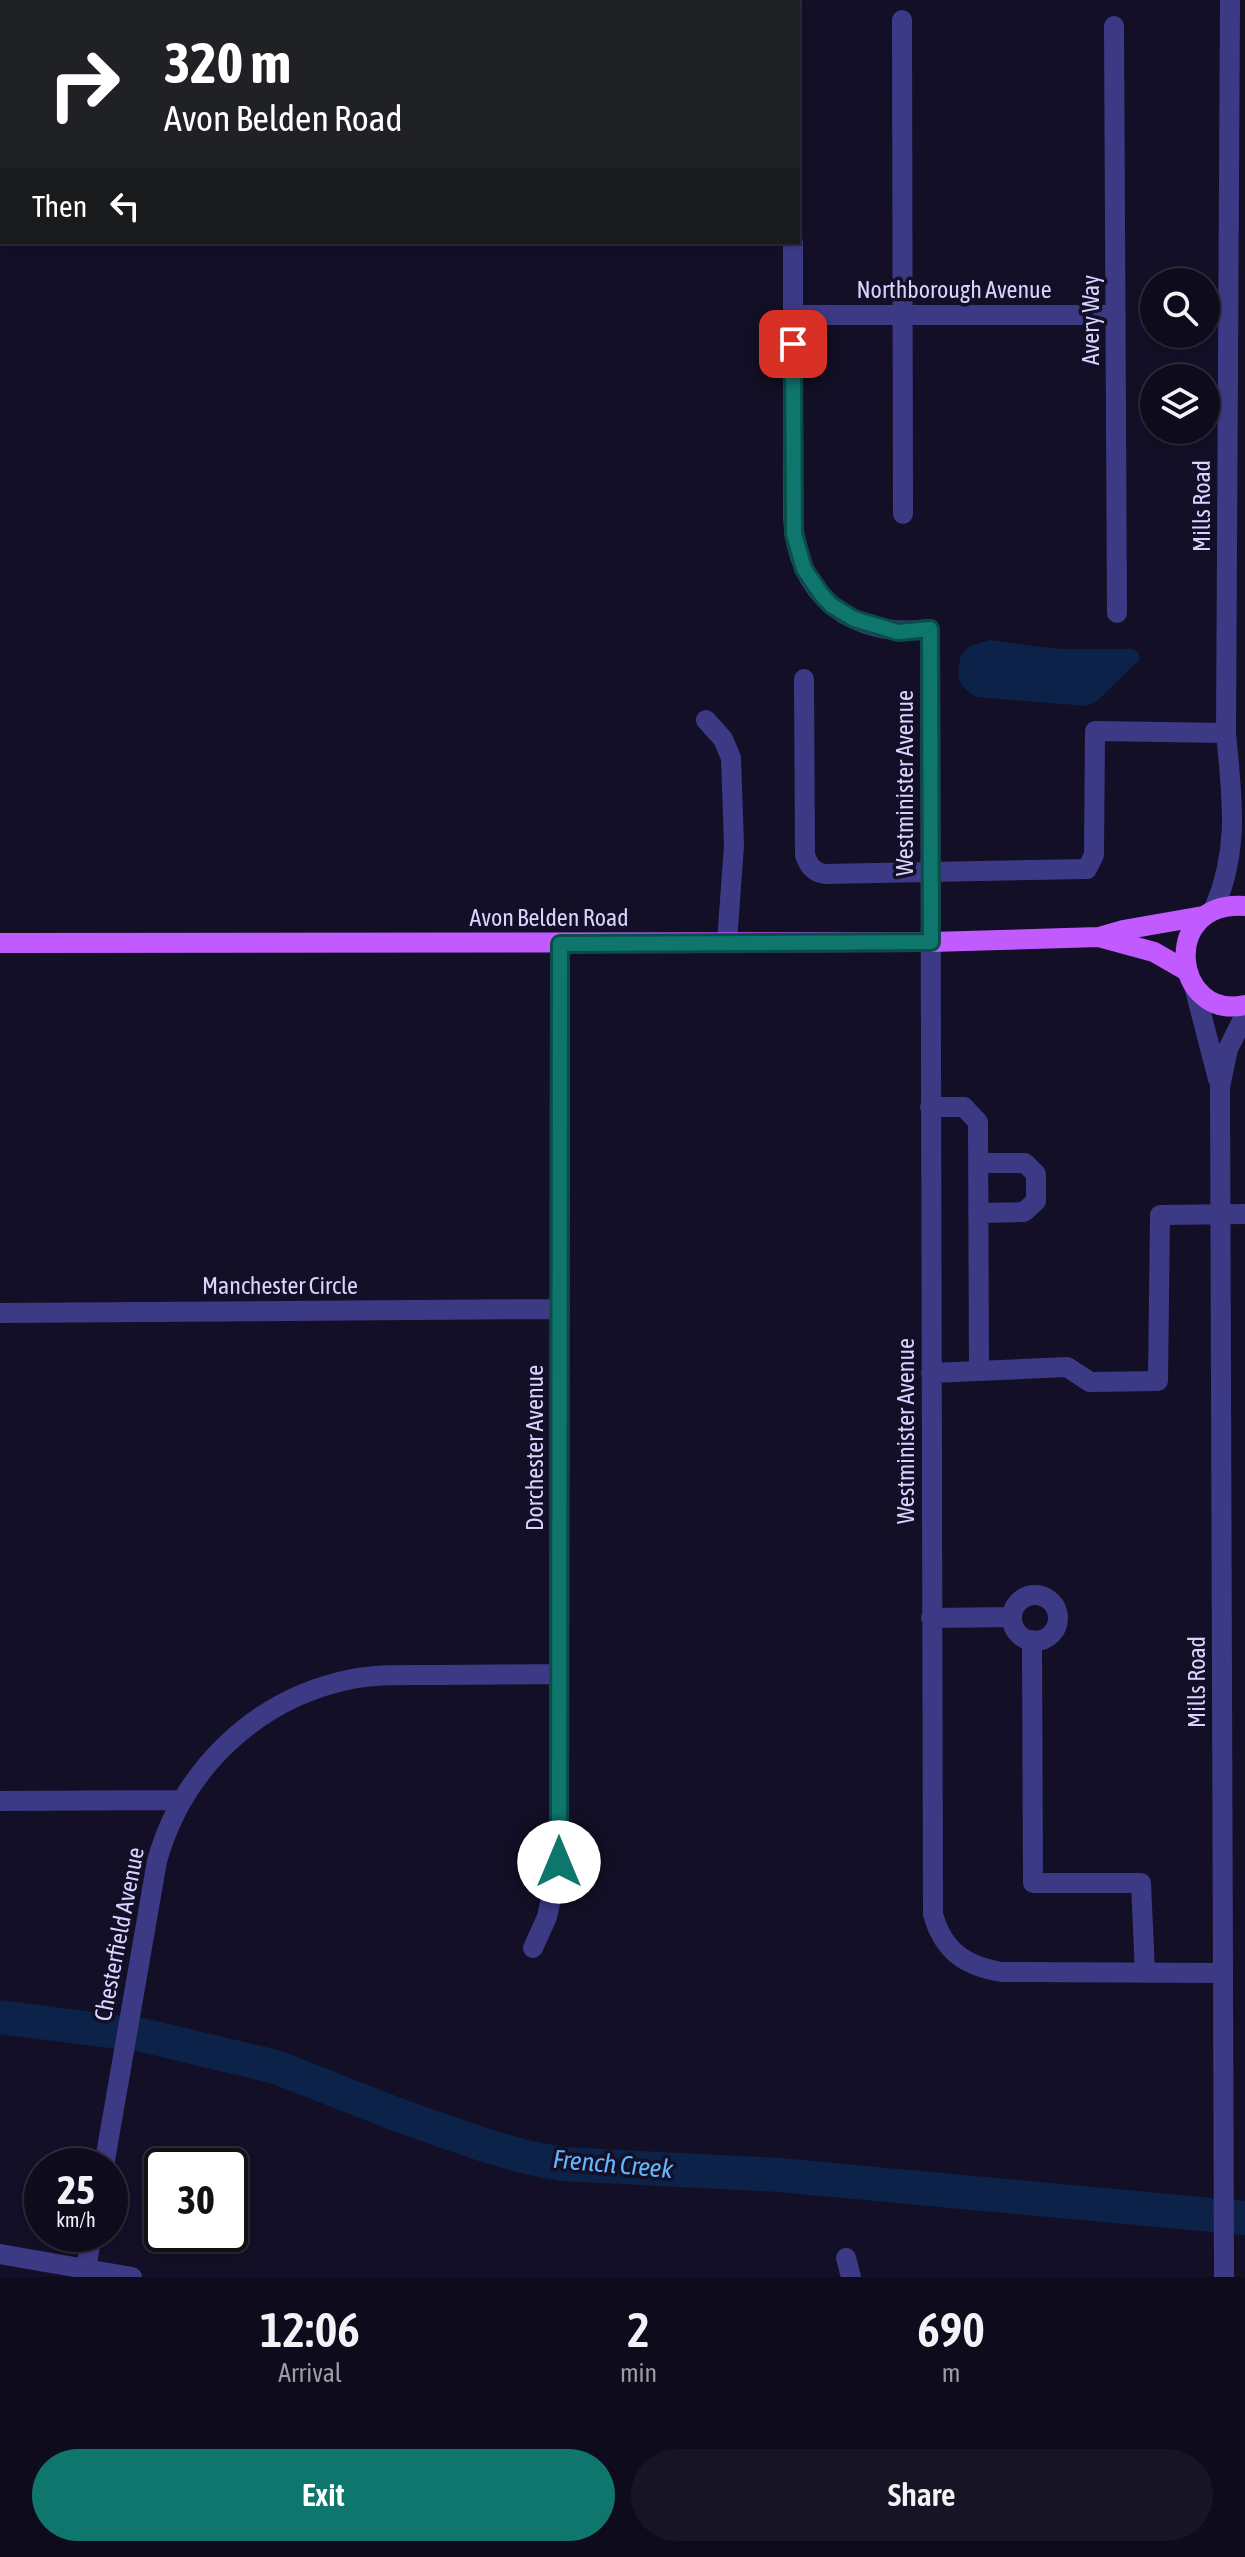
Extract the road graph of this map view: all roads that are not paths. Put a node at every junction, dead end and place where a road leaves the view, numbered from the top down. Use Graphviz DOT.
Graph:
graph roads {
  1 [pos="1230,0"];
  2 [pos="902,20"];
  3 [pos="1114,26"];
  4 [pos="793,244"];
  5 [pos="903,314"];
  6 [pos="793,315"];
  7 [pos="1116,315"];
  8 [pos="903,514"];
  9 [pos="1236,610"];
  10 [pos="1117,613"];
  11 [pos="804,679"];
  12 [pos="706,720"];
  13 [pos="1226,733"];
  14 [pos="1234,820"];
  15 [pos="1245,843"];
  16 [pos="930,873"];
  17 [pos="1245,906"];
  18 [pos="1209,912"];
  19 [pos="1099,937"];
  20 [pos="727,942"];
  21 [pos="931,942"];
  22 [pos="0,943"];
  23 [pos="560,944"];
  24 [pos="1190,979"];
  25 [pos="1245,1005"];
  26 [pos="1245,1015"];
  27 [pos="1220,1087"];
  28 [pos="930,1107"];
  29 [pos="978,1163"];
  30 [pos="978,1213"];
  31 [pos="1245,1214"];
  32 [pos="1220,1215"];
  33 [pos="560,1309"];
  34 [pos="0,1313"];
  35 [pos="979,1371"];
  36 [pos="931,1373"];
  37 [pos="1012,1617"];
  38 [pos="931,1618"];
  39 [pos="1032,1640"];
  40 [pos="559,1674"];
  41 [pos="181,1800"];
  42 [pos="0,1801"];
  43 [pos="533,1948"];
  44 [pos="1145,1973"];
  45 [pos="1222,1973"];
  46 [pos="107,2148"];
  47 [pos="89,2252"];
  48 [pos="0,2254"];
  49 [pos="86,2269"];
  50 [pos="132,2277"];
  51 [pos="1224,2277"];
  1 -- 9 [label="street, Mills Road"];
  2 -- 5 [label="street"];
  3 -- 7 [label="street, Avery Way"];
  4 -- 6 [label="street"];
  5 -- 6 [label="street, Northborough Avenue"];
  5 -- 7 [label="street, Northborough Avenue"];
  5 -- 8 [label="street"];
  6 -- 16 [label="street, Westminister Avenue"];
  7 -- 10 [label="street, Avery Way"];
  9 -- 13 [label="street, Mills Road"];
  11 -- 16 [label="street"];
  12 -- 20 [label="street"];
  13 -- 14 [label="street, Mills Road"];
  13 -- 16 [label="street"];
  14 -- 15 [label="street, Mills Road"];
  14 -- 18 [label="street, Mills Road"];
  16 -- 21 [label="street, Westminister Avenue"];
  17 -- 18 [label="main road, Avon Belden Road"];
  18 -- 19 [label="main road, Avon Belden Road"];
  18 -- 24 [label="main road"];
  19 -- 21 [label="main road, Avon Belden Road"];
  19 -- 24 [label="main road, Avon Belden Road"];
  20 -- 21 [label="main road, Avon Belden Road"];
  20 -- 23 [label="main road, Avon Belden Road"];
  21 -- 28 [label="street, Westminister Avenue"];
  22 -- 23 [label="main road, Avon Belden Road"];
  23 -- 33 [label="street, Dorchester Avenue"];
  24 -- 25 [label="main road, Avon Belden Road"];
  24 -- 27 [label="street, Mills Road"];
  26 -- 27 [label="street, Mills Road"];
  27 -- 32 [label="street, Mills Road"];
  28 -- 29 [label="street"];
  28 -- 36 [label="street, Westminister Avenue"];
  29 -- 30 [label="street"];
  29 -- 30 [label="street"];
  30 -- 35 [label="street"];
  31 -- 32 [label="street"];
  32 -- 35 [label="street"];
  32 -- 45 [label="street, Mills Road"];
  33 -- 34 [label="street, Manchester Circle"];
  33 -- 40 [label="street, Dorchester Avenue"];
  35 -- 36 [label="street"];
  36 -- 38 [label="street, Westminister Avenue"];
  37 -- 38 [label="street"];
  37 -- 39 [label="street"];
  37 -- 39 [label="street"];
  38 -- 44 [label="street, Westminister Avenue"];
  39 -- 44 [label="street"];
  40 -- 41 [label="street, Chesterfield Avenue"];
  40 -- 43 [label="street, Dorchester Avenue"];
  41 -- 42 [label="street"];
  41 -- 46 [label="street, Chesterfield Avenue"];
  44 -- 45 [label="street, Westminister Avenue"];
  45 -- 51 [label="street, Mills Road"];
  47 -- 49 [label="street"];
  48 -- 49 [label="street"];
  49 -- 50 [label="street"];
}
